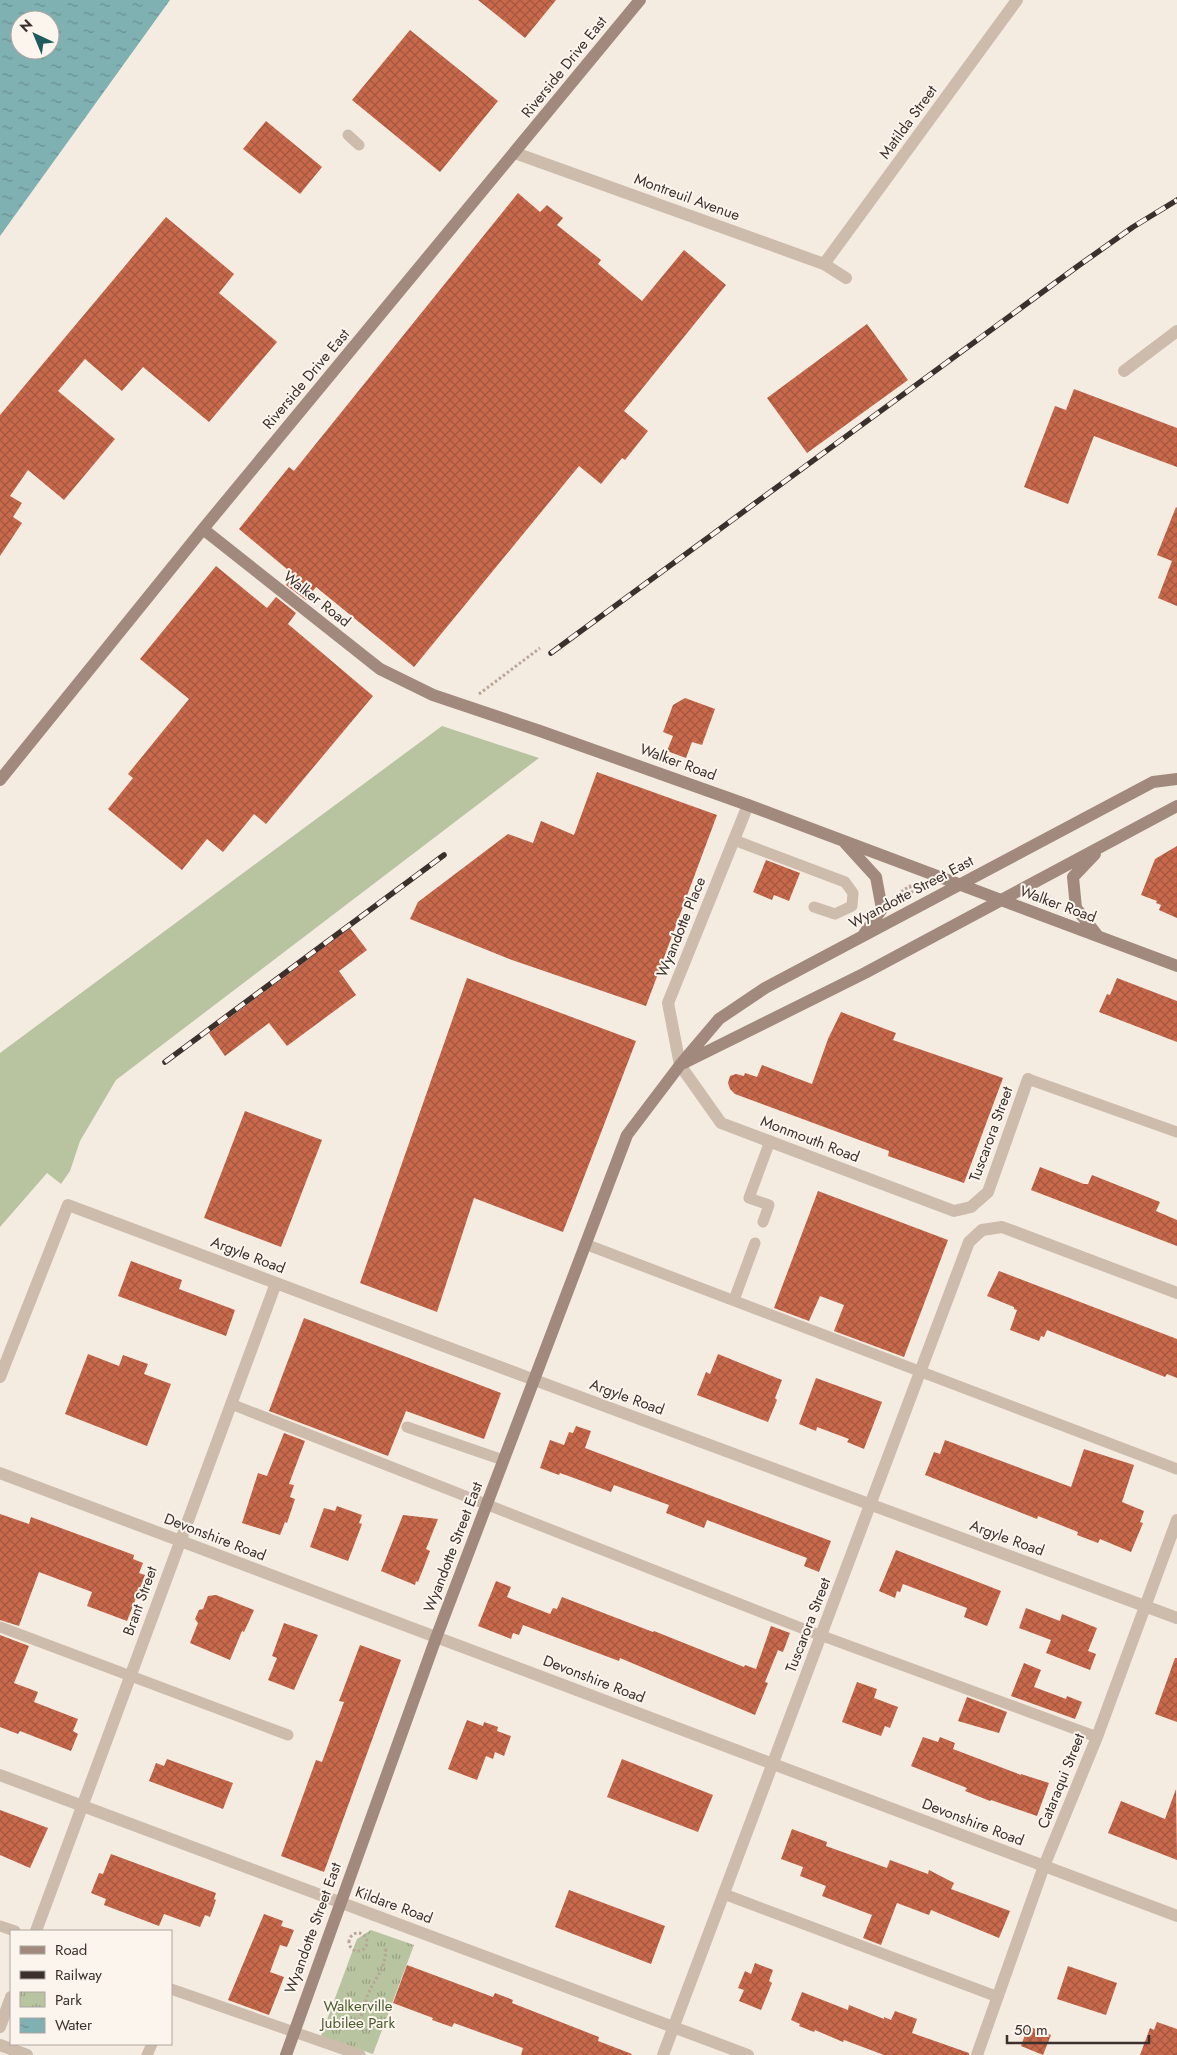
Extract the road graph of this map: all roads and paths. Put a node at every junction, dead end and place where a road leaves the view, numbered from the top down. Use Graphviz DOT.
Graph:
graph roads {
  1 [pos="640,0"];
  2 [pos="1017,0"];
  3 [pos="348,135"];
  4 [pos="359,145"];
  5 [pos="515,152"];
  6 [pos="824,264"];
  7 [pos="846,278"];
  8 [pos="1177,330"];
  9 [pos="1124,371"];
  10 [pos="203,529"];
  11 [pos="540,648"];
  12 [pos="477,695"];
  13 [pos="1177,779"];
  14 [pos="0,780"];
  15 [pos="748,805"];
  16 [pos="1177,806"];
  17 [pos="734,840"];
  18 [pos="843,841"];
  19 [pos="1101,846"];
  20 [pos="960,884"];
  21 [pos="1051,896"];
  22 [pos="1046,897"];
  23 [pos="1001,900"];
  24 [pos="814,907"];
  25 [pos="1097,935"];
  26 [pos="862,936"];
  27 [pos="1177,966"];
  28 [pos="680,1065"];
  29 [pos="1028,1079"];
  30 [pos="1177,1132"];
  31 [pos="770,1141"];
  32 [pos="954,1211"];
  33 [pos="763,1222"];
  34 [pos="755,1243"];
  35 [pos="585,1244"];
  36 [pos="276,1283"];
  37 [pos="1177,1293"];
  38 [pos="734,1300"];
  39 [pos="921,1372"];
  40 [pos="0,1377"];
  41 [pos="533,1380"];
  42 [pos="231,1404"];
  43 [pos="407,1427"];
  44 [pos="503,1460"];
  45 [pos="1177,1469"];
  46 [pos="0,1473"];
  47 [pos="870,1505"];
  48 [pos="485,1506"];
  49 [pos="1177,1520"];
  50 [pos="180,1541"];
  51 [pos="1145,1606"];
  52 [pos="1177,1618"];
  53 [pos="0,1627"];
  54 [pos="821,1636"];
  55 [pos="436,1638"];
  56 [pos="130,1676"];
  57 [pos="288,1735"];
  58 [pos="1097,1737"];
  59 [pos="773,1764"];
  60 [pos="0,1775"];
  61 [pos="82,1806"];
  62 [pos="1044,1866"];
  63 [pos="724,1894"];
  64 [pos="339,1902"];
  65 [pos="1177,1916"];
  66 [pos="0,1926"];
  67 [pos="12,1930"];
  68 [pos="36,1930"];
  69 [pos="386,1947"];
  70 [pos="365,1948"];
  71 [pos="172,1991"];
  72 [pos="998,1997"];
  73 [pos="10,2000"];
  74 [pos="322,2020"];
  75 [pos="0,2027"];
  76 [pos="674,2027"];
  77 [pos="293,2032"];
  78 [pos="0,2045"];
  79 [pos="27,2055"];
  80 [pos="286,2055"];
  81 [pos="360,2055"];
  82 [pos="664,2055"];
  83 [pos="748,2055"];
  84 [pos="978,2055"];
  1 -- 5 [label="main road, Riverside Drive East"];
  2 -- 6 [label="street, Matilda Street"];
  3 -- 4 [label="lane"];
  5 -- 6 [label="street, Montreuil Avenue"];
  5 -- 10 [label="main road, Riverside Drive East"];
  6 -- 7 [label="street, Montreuil Avenue"];
  8 -- 9 [label="street"];
  10 -- 14 [label="main road, Riverside Drive East"];
  10 -- 15 [label="main road, Walker Road"];
  11 -- 12 [label="path"];
  13 -- 20 [label="main road, Wyandotte Street East"];
  15 -- 17 [label="street, Wyandotte Place"];
  15 -- 18 [label="main road, Walker Road"];
  16 -- 19 [label="main road, Wyandotte Street East"];
  17 -- 24 [label="lane"];
  17 -- 28 [label="street, Wyandotte Place"];
  18 -- 20 [label="main road, Walker Road"];
  18 -- 26 [label="main road"];
  19 -- 23 [label="main road, Wyandotte Street East"];
  19 -- 25 [label="main road"];
  20 -- 23 [label="main road, Walker Road"];
  20 -- 26 [label="main road, Wyandotte Street East"];
  21 -- 22 [label="path"];
  23 -- 25 [label="main road, Walker Road"];
  23 -- 28 [label="main road, Wyandotte Street East"];
  25 -- 27 [label="main road, Walker Road"];
  26 -- 28 [label="main road, Wyandotte Street East"];
  28 -- 31 [label="street, Monmouth Road"];
  28 -- 35 [label="main road, Wyandotte Street East"];
  29 -- 30 [label="lane"];
  29 -- 32 [label="street, Tuscarora Street"];
  31 -- 32 [label="street, Monmouth Road"];
  31 -- 33 [label="lane"];
  34 -- 38 [label="lane"];
  35 -- 38 [label="lane"];
  35 -- 41 [label="main road, Wyandotte Street East"];
  36 -- 40 [label="street, Argyle Road"];
  36 -- 41 [label="street, Argyle Road"];
  36 -- 42 [label="street, Brant Street"];
  37 -- 39 [label="street, Tuscarora Street"];
  38 -- 39 [label="lane"];
  39 -- 45 [label="lane"];
  39 -- 47 [label="street, Tuscarora Street"];
  41 -- 44 [label="main road, Wyandotte Street East"];
  41 -- 47 [label="street, Argyle Road"];
  42 -- 48 [label="lane"];
  42 -- 50 [label="street, Brant Street"];
  43 -- 44 [label="lane"];
  44 -- 48 [label="main road, Wyandotte Street East"];
  46 -- 50 [label="street, Devonshire Road"];
  47 -- 51 [label="street, Argyle Road"];
  47 -- 54 [label="street, Tuscarora Street"];
  48 -- 54 [label="lane"];
  48 -- 55 [label="main road, Wyandotte Street East"];
  49 -- 51 [label="street, Cataraqui Street"];
  50 -- 55 [label="street, Devonshire Road"];
  50 -- 56 [label="street, Brant Street"];
  51 -- 52 [label="street, Argyle Road"];
  51 -- 58 [label="street, Cataraqui Street"];
  53 -- 56 [label="lane"];
  54 -- 58 [label="lane"];
  54 -- 59 [label="street, Tuscarora Street"];
  55 -- 59 [label="street, Devonshire Road"];
  55 -- 64 [label="main road, Wyandotte Street East"];
  56 -- 57 [label="lane"];
  56 -- 61 [label="street, Brant Street"];
  58 -- 62 [label="street, Cataraqui Street"];
  59 -- 62 [label="street, Devonshire Road"];
  59 -- 63 [label="street, Tuscarora Street"];
  60 -- 61 [label="street, Kildare Road"];
  61 -- 64 [label="street, Kildare Road"];
  61 -- 68 [label="street, Brant Street"];
  62 -- 65 [label="street, Devonshire Road"];
  62 -- 72 [label="street, Cataraqui Street"];
  63 -- 72 [label="lane"];
  63 -- 76 [label="street, Tuscarora Street"];
  64 -- 76 [label="street, Kildare Road"];
  64 -- 77 [label="main road, Wyandotte Street East"];
  66 -- 67 [label="lane"];
  69 -- 74 [label="path"];
  70 -- 70 [label="path"];
  71 -- 77 [label="lane"];
  72 -- 84 [label="street, Cataraqui Street"];
  73 -- 75 [label="street"];
  76 -- 82 [label="street, Tuscarora Street"];
  76 -- 83 [label="street, Kildare Road"];
  77 -- 80 [label="main road, Wyandotte Street East"];
  77 -- 81 [label="lane"];
  78 -- 79 [label="street"];
}
